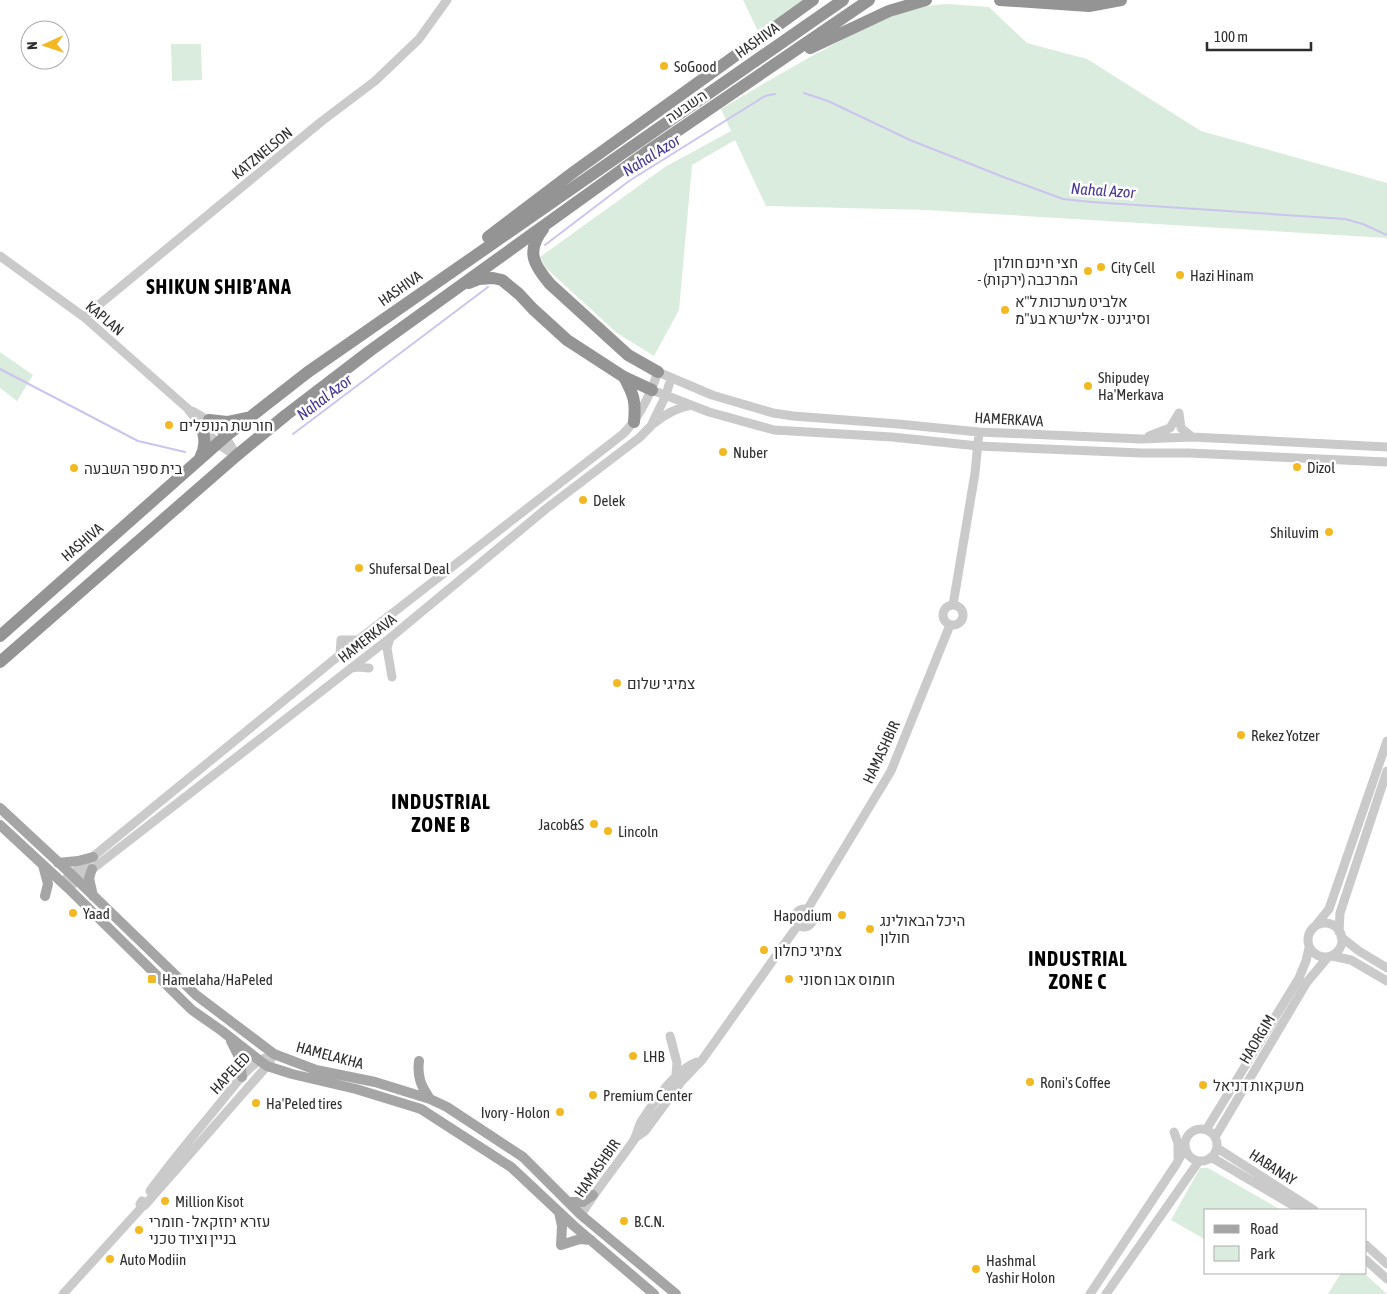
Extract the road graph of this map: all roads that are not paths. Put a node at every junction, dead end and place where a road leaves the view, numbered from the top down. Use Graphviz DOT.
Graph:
graph roads {
  1 [pos="447,0"];
  2 [pos="813,0"];
  3 [pos="843,0"];
  4 [pos="869,0"];
  5 [pos="926,0"];
  6 [pos="1000,0"];
  7 [pos="1043,0"];
  8 [pos="1121,0"];
  9 [pos="1074,6"];
  10 [pos="768,70"];
  11 [pos="549,222"];
  12 [pos="0,256"];
  13 [pos="457,288"];
  14 [pos="84,317"];
  15 [pos="324,361"];
  16 [pos="658,372"];
  17 [pos="624,377"];
  18 [pos="671,378"];
  19 [pos="652,390"];
  20 [pos="666,395"];
  21 [pos="691,405"];
  22 [pos="253,415"];
  23 [pos="634,422"];
  24 [pos="205,424"];
  25 [pos="651,426"];
  26 [pos="978,432"];
  27 [pos="1192,437"];
  28 [pos="1142,439"];
  29 [pos="222,440"];
  30 [pos="978,446"];
  31 [pos="1387,447"];
  32 [pos="236,456"];
  33 [pos="1387,462"];
  34 [pos="197,463"];
  35 [pos="953,605"];
  36 [pos="950,625"];
  37 [pos="0,636"];
  38 [pos="390,638"];
  39 [pos="0,662"];
  40 [pos="351,668"];
  41 [pos="369,668"];
  42 [pos="392,677"];
  43 [pos="1387,742"];
  44 [pos="1387,771"];
  45 [pos="0,808"];
  46 [pos="0,825"];
  47 [pos="93,857"];
  48 [pos="58,863"];
  49 [pos="42,864"];
  50 [pos="92,869"];
  51 [pos="74,877"];
  52 [pos="65,885"];
  53 [pos="45,896"];
  54 [pos="93,896"];
  55 [pos="807,910"];
  56 [pos="798,924"];
  57 [pos="1316,926"];
  58 [pos="1340,935"];
  59 [pos="1309,948"];
  60 [pos="1330,956"];
  61 [pos="1387,968"];
  62 [pos="1387,981"];
  63 [pos="670,1036"];
  64 [pos="229,1038"];
  65 [pos="274,1054"];
  66 [pos="702,1060"];
  67 [pos="419,1061"];
  68 [pos="263,1063"];
  69 [pos="676,1075"];
  70 [pos="242,1077"];
  71 [pos="430,1099"];
  72 [pos="1206,1130"];
  73 [pos="1174,1132"];
  74 [pos="1214,1137"];
  75 [pos="635,1138"];
  76 [pos="1185,1148"];
  77 [pos="1216,1148"];
  78 [pos="1211,1157"];
  79 [pos="1199,1161"];
  80 [pos="1177,1163"];
  81 [pos="593,1196"];
  82 [pos="568,1202"];
  83 [pos="143,1204"];
  84 [pos="1299,1209"];
  85 [pos="1312,1209"];
  86 [pos="559,1212"];
  87 [pos="582,1215"];
  88 [pos="592,1240"];
  89 [pos="1367,1245"];
  90 [pos="1367,1261"];
  91 [pos="1387,1264"];
  92 [pos="1387,1279"];
  93 [pos="62,1294"];
  94 [pos="654,1294"];
  95 [pos="676,1294"];
  96 [pos="1090,1294"];
  97 [pos="1106,1294"];
  1 -- 14 [label="street, KATZNELSON"];
  2 -- 15 [label="highway"];
  3 -- 15 [label="highway, HASHIVA"];
  4 -- 10 [label="highway, השבעה"];
  5 -- 10 [label="highway"];
  6 -- 9 [label="highway"];
  7 -- 9 [label="highway"];
  8 -- 9 [label="highway"];
  10 -- 11 [label="highway, השבעה"];
  11 -- 13 [label="highway"];
  11 -- 16 [label="highway"];
  12 -- 14 [label="street, KAPLAN"];
  13 -- 17 [label="highway"];
  13 -- 32 [label="highway"];
  14 -- 24 [label="street, KAPLAN"];
  15 -- 22 [label="highway, HASHIVA"];
  16 -- 18 [label="street, HAMERKAVA"];
  16 -- 19 [label="street, HAMERKAVA"];
  17 -- 19 [label="highway"];
  17 -- 23 [label="highway"];
  18 -- 20 [label="street"];
  18 -- 26 [label="street, HAMERKAVA"];
  19 -- 20 [label="street, HAMERKAVA"];
  19 -- 23 [label="street, HAMERKAVA"];
  20 -- 21 [label="street, HAMERKAVA"];
  20 -- 25 [label="street, HAMERKAVA"];
  21 -- 25 [label="street"];
  21 -- 30 [label="street, HAMERKAVA"];
  22 -- 24 [label="highway"];
  22 -- 29 [label="highway, HASHIVA"];
  23 -- 47 [label="street, HAMERKAVA"];
  24 -- 29 [label="street, KAPLAN"];
  24 -- 34 [label="highway"];
  25 -- 38 [label="street, HAMERKAVA"];
  26 -- 28 [label="street, HAMERKAVA"];
  26 -- 30 [label="street"];
  27 -- 28 [label="street, HAMERKAVA"];
  27 -- 28 [label="street"];
  27 -- 31 [label="street, HAMERKAVA"];
  29 -- 32 [label="street, KAPLAN"];
  29 -- 34 [label="highway, HASHIVA"];
  30 -- 33 [label="street, HAMERKAVA"];
  30 -- 35 [label="street"];
  32 -- 39 [label="highway"];
  34 -- 37 [label="highway, HASHIVA"];
  35 -- 36 [label="street"];
  35 -- 36 [label="street"];
  36 -- 55 [label="street, HAMASHBIR"];
  38 -- 40 [label="street, HAMERKAVA"];
  38 -- 42 [label="street"];
  40 -- 41 [label="street"];
  40 -- 50 [label="street, HAMERKAVA"];
  43 -- 57 [label="street"];
  44 -- 58 [label="street"];
  45 -- 48 [label="main road, HAMELAKHA"];
  46 -- 49 [label="main road, HAMELAKHA"];
  47 -- 48 [label="main road"];
  47 -- 51 [label="street, HAMERKAVA"];
  48 -- 51 [label="main road, HAMELAKHA"];
  49 -- 52 [label="main road, HAMELAKHA"];
  49 -- 53 [label="main road"];
  50 -- 51 [label="street, HAMERKAVA"];
  50 -- 54 [label="main road"];
  51 -- 52 [label="street, HAMERKAVA"];
  51 -- 54 [label="main road, HAMELAKHA"];
  52 -- 64 [label="main road, HAMELAKHA"];
  54 -- 65 [label="main road, HAMELAKHA"];
  55 -- 56 [label="street"];
  55 -- 56 [label="street"];
  56 -- 66 [label="street, HAMASHBIR"];
  57 -- 58 [label="street"];
  57 -- 59 [label="street"];
  58 -- 60 [label="street"];
  58 -- 61 [label="street"];
  59 -- 60 [label="street"];
  59 -- 72 [label="street, HAORGIM"];
  60 -- 62 [label="street"];
  60 -- 74 [label="street, HAORGIM"];
  63 -- 69 [label="street"];
  64 -- 68 [label="main road, HAMELAKHA"];
  64 -- 70 [label="main road"];
  65 -- 68 [label="street, HAPELED"];
  65 -- 71 [label="main road, HAMELAKHA"];
  66 -- 69 [label="street, HAMASHBIR"];
  66 -- 75 [label="street, HAMASHBIR"];
  67 -- 71 [label="main road"];
  68 -- 70 [label="street, HAPELED"];
  68 -- 83 [label="street, HAPELED"];
  68 -- 86 [label="main road, HAMELAKHA"];
  69 -- 75 [label="street, HAMASHBIR"];
  70 -- 83 [label="street, HAPELED"];
  71 -- 82 [label="main road, HAMELAKHA"];
  72 -- 74 [label="street"];
  72 -- 76 [label="street"];
  73 -- 80 [label="street"];
  74 -- 77 [label="street"];
  75 -- 81 [label="street, HAMASHBIR"];
  76 -- 79 [label="street"];
  76 -- 80 [label="street"];
  77 -- 78 [label="street"];
  77 -- 85 [label="street, HABANAY"];
  78 -- 79 [label="street"];
  78 -- 84 [label="street, HABANAY"];
  79 -- 97 [label="street"];
  80 -- 96 [label="street"];
  81 -- 82 [label="main road"];
  81 -- 87 [label="street, HAMASHBIR"];
  82 -- 87 [label="main road, HAMELAKHA"];
  83 -- 93 [label="street, HAPELED"];
  86 -- 88 [label="main road, HAMELAKHA"];
  86 -- 88 [label="main road"];
  87 -- 95 [label="main road, HAMELAKHA"];
  88 -- 94 [label="main road, HAMELAKHA"];
  89 -- 91 [label="street"];
  90 -- 92 [label="street"];
}
